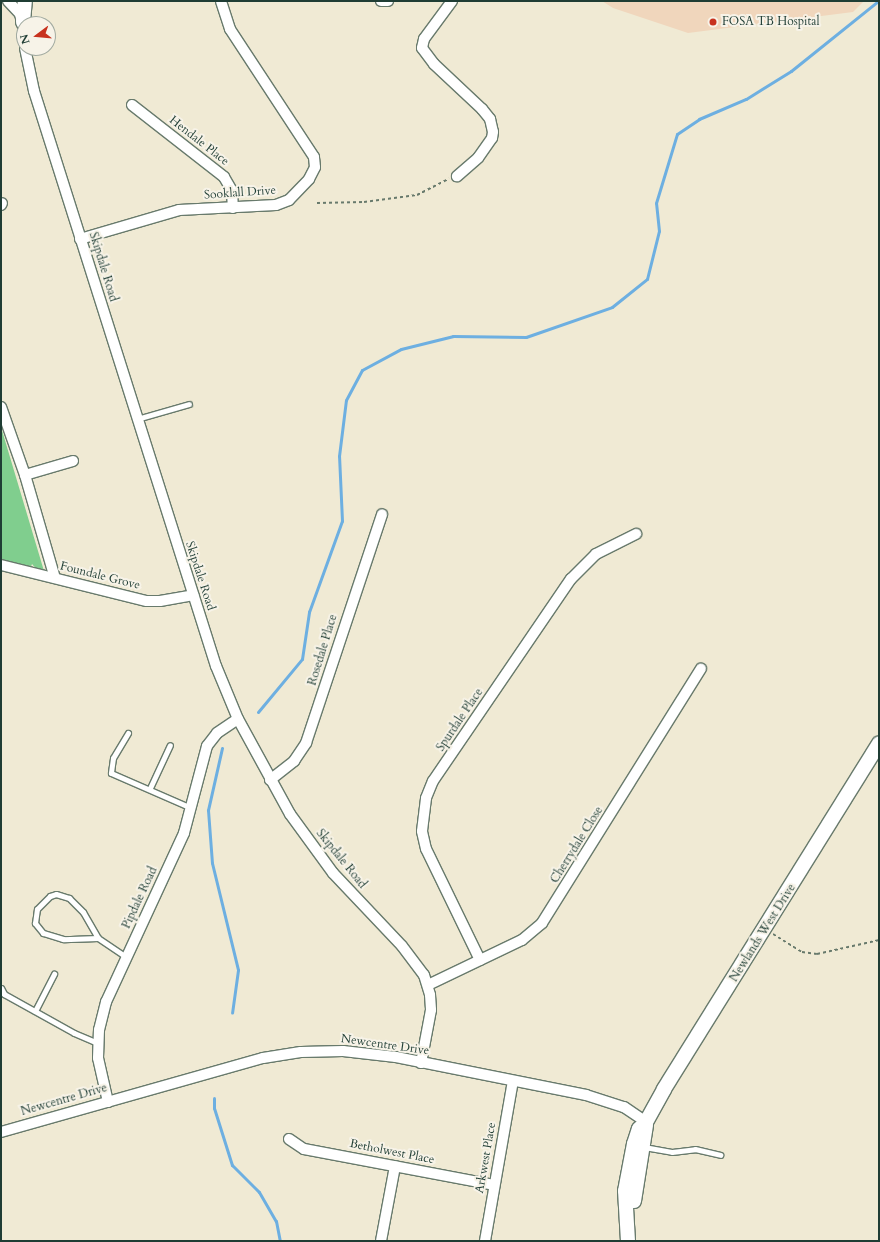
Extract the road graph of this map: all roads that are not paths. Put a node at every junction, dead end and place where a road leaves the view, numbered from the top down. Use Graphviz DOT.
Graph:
graph roads {
  1 [pos="8,1"];
  2 [pos="25,1"];
  3 [pos="221,1"];
  4 [pos="381,1"];
  5 [pos="388,1"];
  6 [pos="452,1"];
  7 [pos="19,16"];
  8 [pos="24,16"];
  9 [pos="27,56"];
  10 [pos="132,105"];
  11 [pos="457,176"];
  12 [pos="233,208"];
  13 [pos="80,239"];
  14 [pos="189,404"];
  15 [pos="1,407"];
  16 [pos="136,419"];
  17 [pos="73,461"];
  18 [pos="25,475"];
  19 [pos="382,514"];
  20 [pos="636,534"];
  21 [pos="1,565"];
  22 [pos="55,578"];
  23 [pos="193,596"];
  24 [pos="701,669"];
  25 [pos="238,719"];
  26 [pos="128,733"];
  27 [pos="879,743"];
  28 [pos="170,745"];
  29 [pos="270,780"];
  30 [pos="150,788"];
  31 [pos="192,808"];
  32 [pos="98,938"];
  33 [pos="126,957"];
  34 [pos="480,960"];
  35 [pos="54,974"];
  36 [pos="428,985"];
  37 [pos="1,988"];
  38 [pos="35,1011"];
  39 [pos="98,1043"];
  40 [pos="422,1063"];
  41 [pos="513,1081"];
  42 [pos="108,1102"];
  43 [pos="646,1122"];
  44 [pos="1,1132"];
  45 [pos="289,1139"];
  46 [pos="643,1147"];
  47 [pos="720,1155"];
  48 [pos="395,1166"];
  49 [pos="494,1185"];
  50 [pos="381,1241"];
  51 [pos="485,1241"];
  52 [pos="628,1241"];
  53 [pos="637,1241"];
  1 -- 7 [label="street"];
  2 -- 8 [label="street"];
  3 -- 12 [label="street, Sooklall Drive"];
  4 -- 5 [label="street"];
  6 -- 11 [label="street"];
  9 -- 13 [label="street, Skipdale Road"];
  10 -- 12 [label="street, Hendale Place"];
  12 -- 13 [label="street, Sooklall Drive"];
  13 -- 16 [label="street, Skipdale Road"];
  14 -- 16 [label="lane"];
  15 -- 18 [label="street"];
  16 -- 23 [label="street, Skipdale Road"];
  17 -- 18 [label="street"];
  18 -- 22 [label="street"];
  19 -- 29 [label="street, Rosedale Place"];
  20 -- 34 [label="street, Spurdale Place"];
  21 -- 22 [label="street, Foundale Grove"];
  22 -- 23 [label="street, Foundale Grove"];
  23 -- 25 [label="street, Skipdale Road"];
  24 -- 34 [label="street, Cherrydale Close"];
  25 -- 29 [label="street, Skipdale Road"];
  25 -- 31 [label="street, Pipdale Road"];
  26 -- 30 [label="lane"];
  27 -- 43 [label="street, Newlands West Drive"];
  28 -- 30 [label="lane"];
  29 -- 36 [label="street, Skipdale Road"];
  30 -- 31 [label="lane"];
  31 -- 33 [label="street, Pipdale Road"];
  32 -- 32 [label="lane"];
  32 -- 33 [label="lane"];
  33 -- 39 [label="street, Pipdale Road"];
  34 -- 36 [label="street, Cherrydale Close"];
  35 -- 38 [label="lane"];
  36 -- 40 [label="street, Skipdale Road"];
  37 -- 38 [label="lane"];
  38 -- 39 [label="lane"];
  39 -- 42 [label="street, Pipdale Road"];
  40 -- 41 [label="street, Newcentre Drive"];
  40 -- 42 [label="street, Newcentre Drive"];
  41 -- 43 [label="street, Newcentre Drive"];
  41 -- 49 [label="street, Arkwest Place"];
  42 -- 44 [label="street, Newcentre Drive"];
  43 -- 46 [label="street, Newlands West Drive"];
  43 -- 52 [label="street, Newlands West Drive"];
  45 -- 48 [label="street, Betholwest Place"];
  46 -- 47 [label="lane"];
  46 -- 53 [label="street, Newlands West Drive"];
  48 -- 49 [label="street, Betholwest Place"];
  48 -- 50 [label="street"];
  49 -- 51 [label="street, Arkwest Place"];
}
